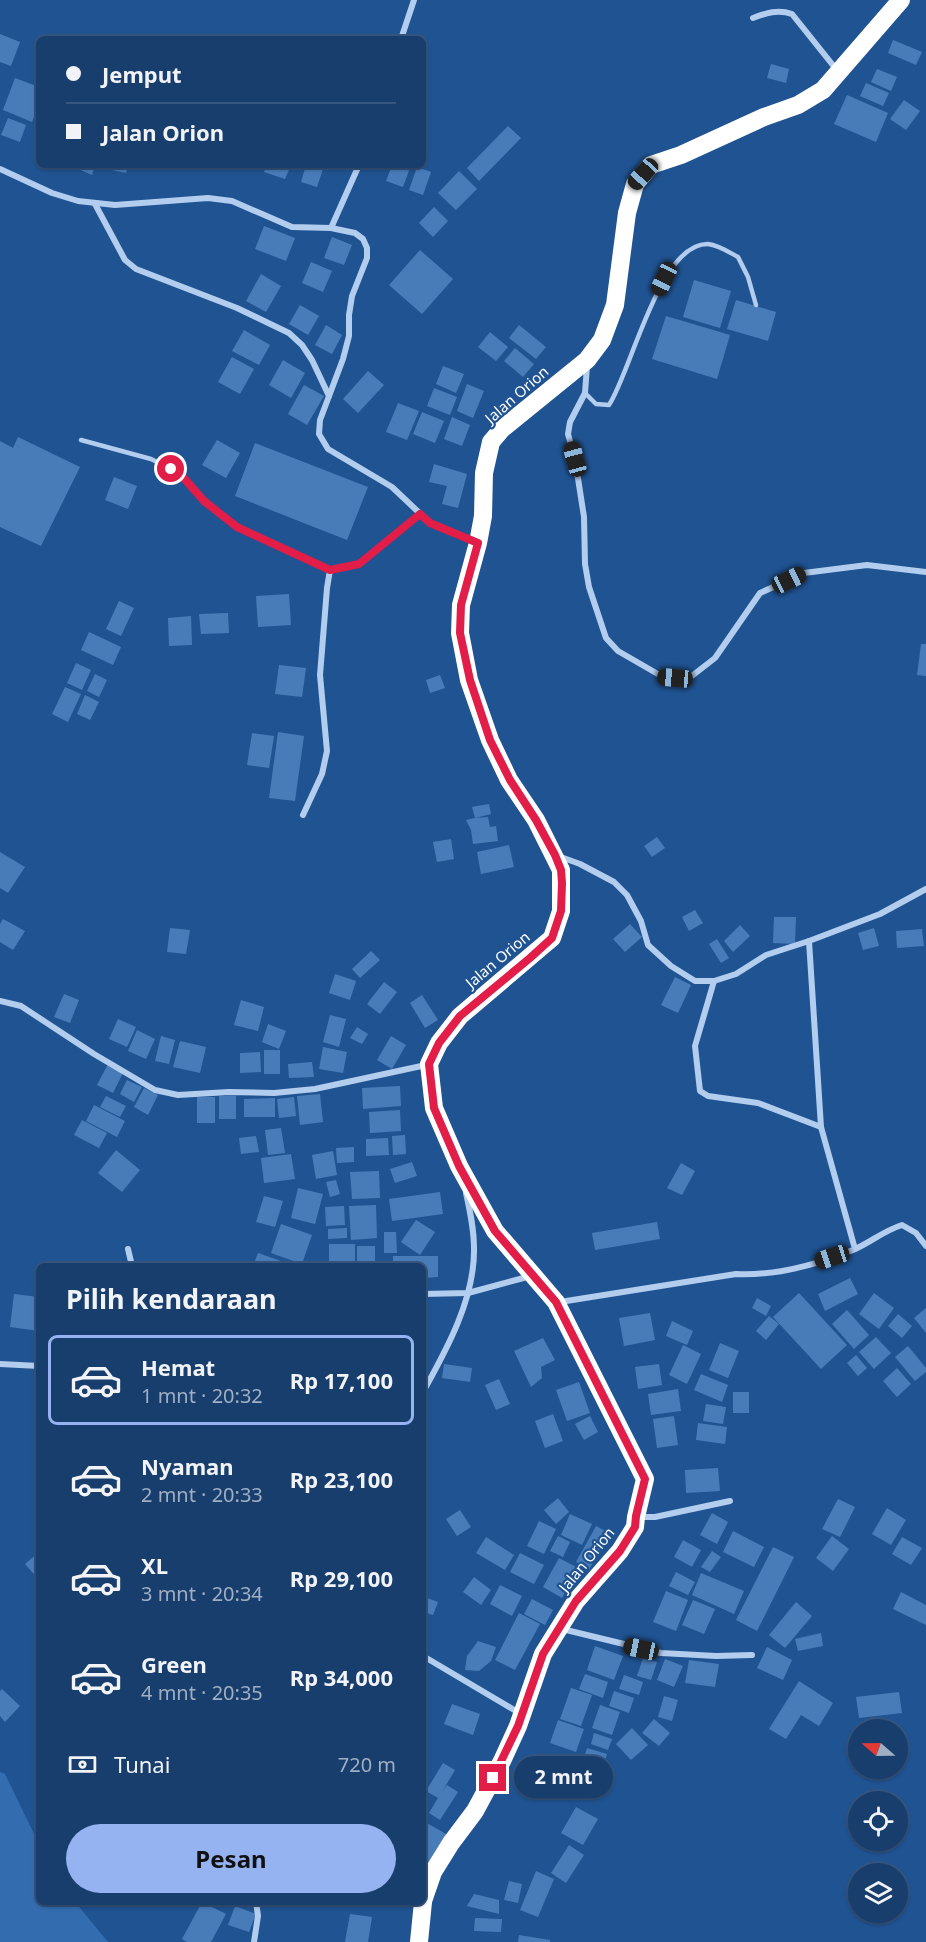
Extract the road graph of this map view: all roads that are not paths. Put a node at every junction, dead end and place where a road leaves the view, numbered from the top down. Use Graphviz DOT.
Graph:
graph roads {
  1 [pos="414,0"];
  2 [pos="901,0"];
  3 [pos="753,18"];
  4 [pos="402,36"];
  5 [pos="838,72"];
  6 [pos="358,168"];
  7 [pos="0,169"];
  8 [pos="95,204"];
  9 [pos="331,228"];
  10 [pos="756,304"];
  11 [pos="587,360"];
  12 [pos="585,393"];
  13 [pos="329,396"];
  14 [pos="81,440"];
  15 [pos="420,514"];
  16 [pos="478,543"];
  17 [pos="330,570"];
  18 [pos="926,573"];
  19 [pos="303,815"];
  20 [pos="555,855"];
  21 [pos="926,889"];
  22 [pos="809,942"];
  23 [pos="714,981"];
  24 [pos="0,1001"];
  25 [pos="429,1064"];
  26 [pos="821,1127"];
  27 [pos="459,1166"];
  28 [pos="926,1246"];
  29 [pos="128,1249"];
  30 [pos="855,1249"];
  31 [pos="131,1263"];
  32 [pos="533,1275"];
  33 [pos="468,1293"];
  34 [pos="426,1294"];
  35 [pos="556,1302"];
  36 [pos="0,1364"];
  37 [pos="36,1366"];
  38 [pos="426,1383"];
  39 [pos="730,1501"];
  40 [pos="636,1516"];
  41 [pos="558,1628"];
  42 [pos="752,1655"];
  43 [pos="426,1658"];
  44 [pos="522,1714"];
  45 [pos="426,1893"];
  46 [pos="256,1905"];
  47 [pos="423,1905"];
  48 [pos="254,1942"];
  49 [pos="419,1942"];
  1 -- 4 [label="street"];
  2 -- 5 [label="highway, Jalan Orion"];
  3 -- 5 [label="street"];
  5 -- 11 [label="highway, Jalan Orion"];
  6 -- 9 [label="street"];
  7 -- 8 [label="street"];
  8 -- 9 [label="street"];
  8 -- 13 [label="street"];
  9 -- 13 [label="street"];
  10 -- 12 [label="lane"];
  11 -- 12 [label="street"];
  11 -- 16 [label="highway, Jalan Orion"];
  12 -- 18 [label="street"];
  13 -- 15 [label="street"];
  14 -- 17 [label="lane"];
  15 -- 16 [label="street"];
  15 -- 17 [label="lane"];
  16 -- 20 [label="highway, Jalan Orion"];
  17 -- 19 [label="street"];
  20 -- 23 [label="street"];
  20 -- 25 [label="highway, Jalan Orion"];
  21 -- 22 [label="street"];
  22 -- 23 [label="street"];
  22 -- 26 [label="street"];
  23 -- 26 [label="street"];
  24 -- 25 [label="street"];
  25 -- 27 [label="highway, Jalan Orion"];
  26 -- 30 [label="street"];
  27 -- 32 [label="highway, Jalan Orion"];
  27 -- 33 [label="street"];
  28 -- 30 [label="street"];
  29 -- 31 [label="street"];
  30 -- 35 [label="street"];
  32 -- 33 [label="street"];
  32 -- 35 [label="highway, Jalan Orion"];
  33 -- 34 [label="street"];
  33 -- 38 [label="street"];
  35 -- 40 [label="highway, Jalan Orion"];
  36 -- 37 [label="street"];
  39 -- 40 [label="street"];
  40 -- 41 [label="highway, Jalan Orion"];
  41 -- 42 [label="street"];
  41 -- 44 [label="highway, Jalan Orion"];
  43 -- 44 [label="street"];
  44 -- 45 [label="highway, Jalan Orion"];
  46 -- 48 [label="street"];
  47 -- 49 [label="highway, Jalan Orion"];
}
